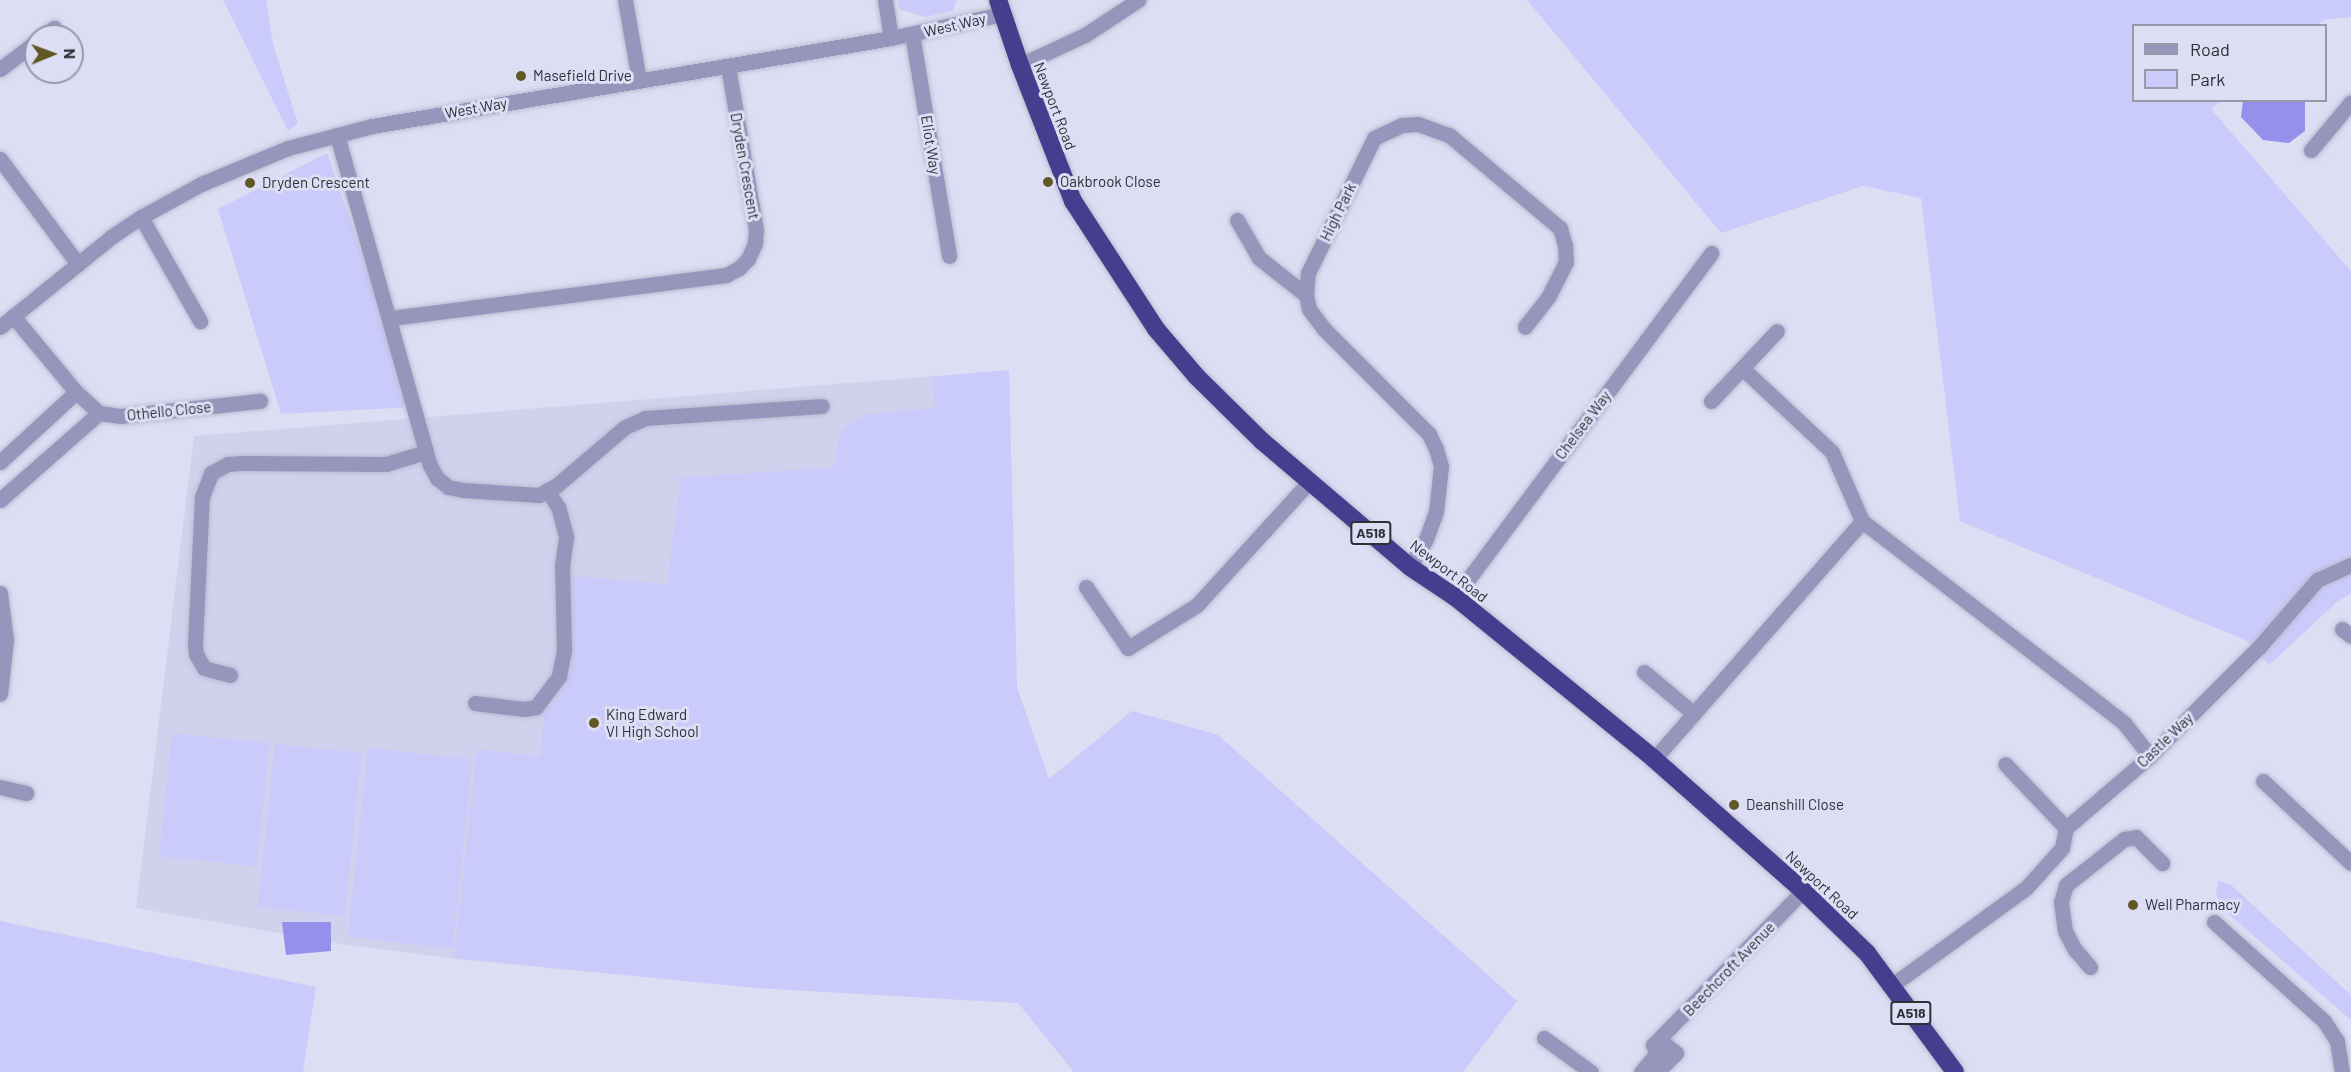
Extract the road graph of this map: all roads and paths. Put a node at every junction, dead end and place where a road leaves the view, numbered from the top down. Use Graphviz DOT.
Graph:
graph roads {
  1 [pos="625,0"];
  2 [pos="885,0"];
  3 [pos="1138,0"];
  4 [pos="1000,7"];
  5 [pos="912,34"];
  6 [pos="891,38"];
  7 [pos="24,51"];
  8 [pos="1020,65"];
  9 [pos="728,66"];
  10 [pos="0,69"];
  11 [pos="639,80"];
  12 [pos="2351,102"];
  13 [pos="337,135"];
  14 [pos="2311,150"];
  15 [pos="0,159"];
  16 [pos="141,217"];
  17 [pos="1237,220"];
  18 [pos="1711,253"];
  19 [pos="949,256"];
  20 [pos="78,264"];
  21 [pos="1306,295"];
  22 [pos="13,316"];
  23 [pos="391,318"];
  24 [pos="200,321"];
  25 [pos="0,327"];
  26 [pos="1525,327"];
  27 [pos="1777,331"];
  28 [pos="1742,368"];
  29 [pos="76,392"];
  30 [pos="260,401"];
  31 [pos="1711,401"];
  32 [pos="822,406"];
  33 [pos="99,413"];
  34 [pos="426,452"];
  35 [pos="0,462"];
  36 [pos="1310,482"];
  37 [pos="547,490"];
  38 [pos="0,500"];
  39 [pos="1862,521"];
  40 [pos="2351,566"];
  41 [pos="1410,567"];
  42 [pos="1086,587"];
  43 [pos="0,593"];
  44 [pos="1455,597"];
  45 [pos="1644,672"];
  46 [pos="230,675"];
  47 [pos="0,694"];
  48 [pos="475,703"];
  49 [pos="1693,713"];
  50 [pos="2150,756"];
  51 [pos="1654,759"];
  52 [pos="2005,764"];
  53 [pos="2263,781"];
  54 [pos="0,788"];
  55 [pos="26,793"];
  56 [pos="2066,828"];
  57 [pos="2162,863"];
  58 [pos="2351,863"];
  59 [pos="2047,866"];
  60 [pos="2066,885"];
  61 [pos="1803,891"];
  62 [pos="2214,922"];
  63 [pos="2090,967"];
  64 [pos="1891,986"];
  65 [pos="1544,1038"];
  66 [pos="1656,1042"];
  67 [pos="1592,1072"];
  68 [pos="1641,1072"];
  69 [pos="1657,1072"];
  70 [pos="1955,1072"];
  71 [pos="2342,1072"];
  1 -- 11 [label="street"];
  2 -- 6 [label="street"];
  3 -- 8 [label="street"];
  4 -- 5 [label="street, West Way"];
  4 -- 8 [label="highway, Newport Road / A518"];
  5 -- 6 [label="street, West Way"];
  5 -- 19 [label="street, Eliot Way"];
  6 -- 9 [label="street, West Way"];
  7 -- 10 [label="street"];
  8 -- 36 [label="highway, Newport Road / A518"];
  9 -- 11 [label="street, West Way"];
  9 -- 23 [label="street, Dryden Crescent"];
  11 -- 13 [label="street, West Way"];
  12 -- 14 [label="street"];
  13 -- 16 [label="street, West Way"];
  13 -- 23 [label="street"];
  15 -- 20 [label="street"];
  16 -- 20 [label="street, West Way"];
  16 -- 24 [label="street"];
  17 -- 21 [label="street"];
  18 -- 44 [label="street, Chelsea Way"];
  20 -- 22 [label="street, West Way"];
  21 -- 26 [label="street, High Park"];
  21 -- 41 [label="street"];
  22 -- 25 [label="street, West Way"];
  22 -- 29 [label="street"];
  23 -- 34 [label="street"];
  27 -- 28 [label="street"];
  28 -- 31 [label="street"];
  28 -- 39 [label="street"];
  29 -- 33 [label="street"];
  29 -- 35 [label="street"];
  30 -- 33 [label="street, Othello Close"];
  32 -- 37 [label="street"];
  33 -- 38 [label="street"];
  34 -- 37 [label="street"];
  34 -- 46 [label="street"];
  36 -- 41 [label="highway, Newport Road / A518"];
  36 -- 42 [label="street"];
  37 -- 48 [label="street"];
  39 -- 49 [label="street"];
  39 -- 50 [label="street"];
  40 -- 50 [label="street, Castle Way"];
  41 -- 44 [label="highway, Newport Road / A518"];
  43 -- 47 [label="street"];
  44 -- 51 [label="highway, Newport Road / A518"];
  45 -- 49 [label="street"];
  49 -- 51 [label="street"];
  50 -- 56 [label="street, Castle Way"];
  51 -- 61 [label="highway, Newport Road / A518"];
  52 -- 56 [label="street"];
  53 -- 58 [label="street"];
  54 -- 55 [label="street"];
  56 -- 59 [label="street, Castle Way"];
  57 -- 60 [label="street"];
  59 -- 60 [label="street"];
  59 -- 64 [label="street, Castle Way"];
  60 -- 63 [label="street"];
  61 -- 64 [label="highway, Newport Road / A518"];
  61 -- 66 [label="street, Beechcroft Avenue"];
  62 -- 71 [label="street"];
  64 -- 70 [label="highway, Newport Road / A518"];
  65 -- 67 [label="street"];
  66 -- 68 [label="street"];
  66 -- 69 [label="street"];
}
